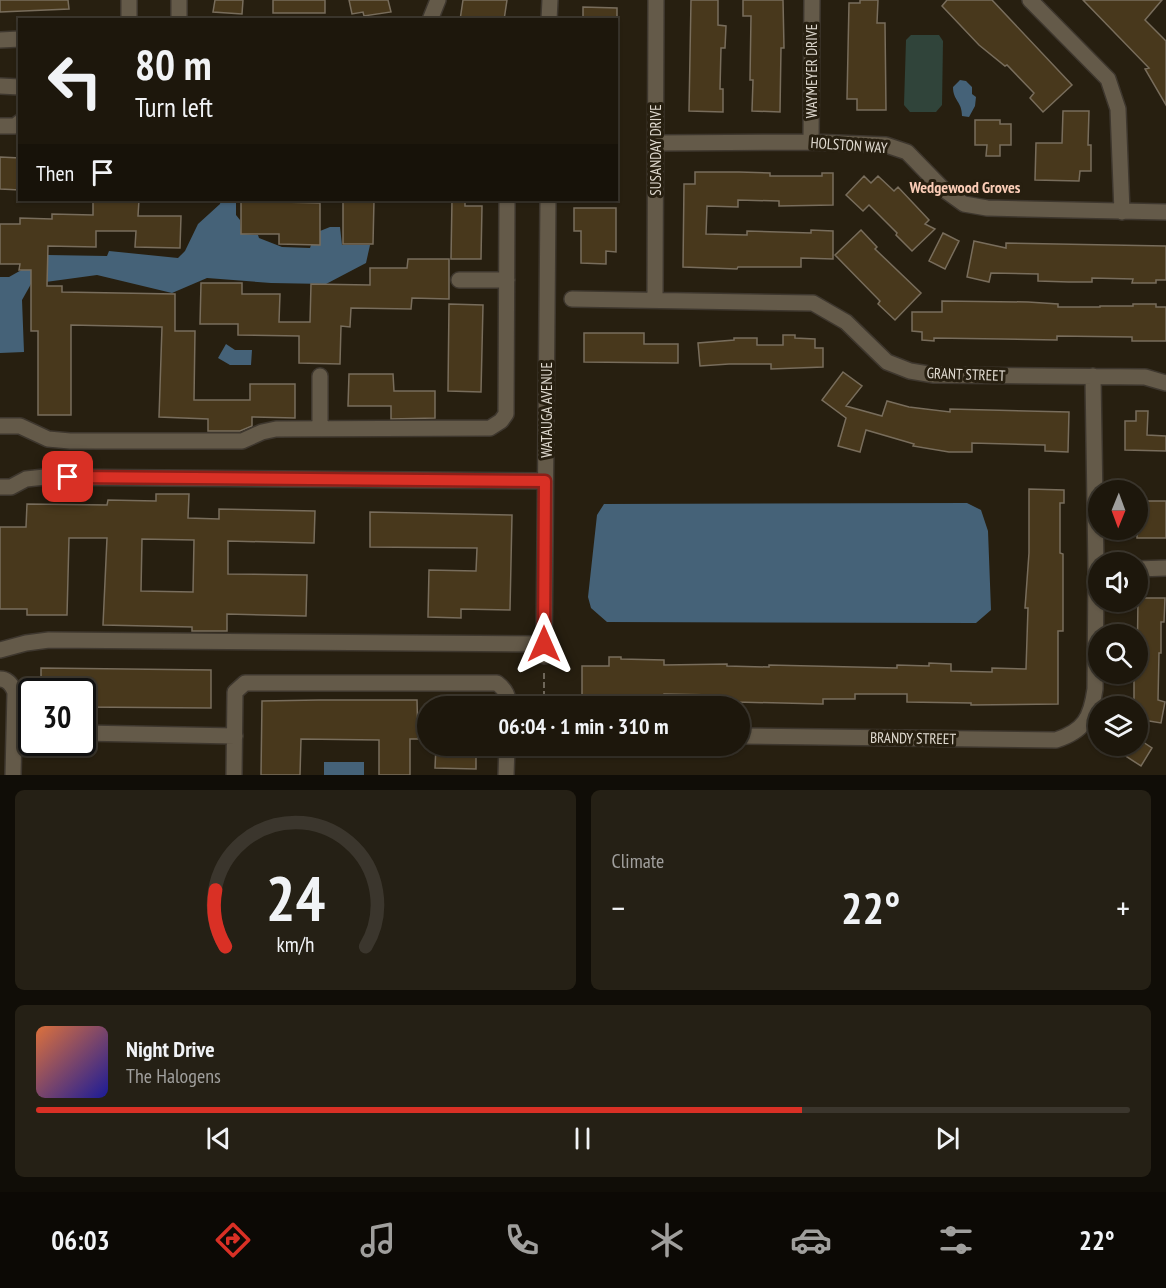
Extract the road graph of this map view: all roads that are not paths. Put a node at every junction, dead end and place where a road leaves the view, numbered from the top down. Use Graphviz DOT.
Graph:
graph roads {
  1 [pos="129,0"];
  2 [pos="179,0"];
  3 [pos="438,0"];
  4 [pos="550,0"];
  5 [pos="656,0"];
  6 [pos="812,0"];
  7 [pos="1030,0"];
  8 [pos="129,18"];
  9 [pos="179,18"];
  10 [pos="431,18"];
  11 [pos="549,18"];
  12 [pos="18,39"];
  13 [pos="0,40"];
  14 [pos="0,86"];
  15 [pos="18,87"];
  16 [pos="18,124"];
  17 [pos="0,126"];
  18 [pos="811,142"];
  19 [pos="656,143"];
  20 [pos="507,201"];
  21 [pos="548,201"];
  22 [pos="1122,212"];
  23 [pos="1166,212"];
  24 [pos="459,280"];
  25 [pos="507,280"];
  26 [pos="572,299"];
  27 [pos="655,300"];
  28 [pos="320,376"];
  29 [pos="1093,376"];
  30 [pos="1166,383"];
  31 [pos="0,426"];
  32 [pos="320,429"];
  33 [pos="545,481"];
  34 [pos="0,487"];
  35 [pos="1097,552"];
  36 [pos="1166,568"];
  37 [pos="1148,569"];
  38 [pos="1096,612"];
  39 [pos="0,651"];
  40 [pos="0,679"];
  41 [pos="507,696"];
  42 [pos="14,732"];
  43 [pos="18,732"];
  44 [pos="96,733"];
  45 [pos="235,736"];
  46 [pos="750,736"];
  47 [pos="507,756"];
  48 [pos="13,775"];
  49 [pos="234,775"];
  50 [pos="506,775"];
  1 -- 8 [label="street"];
  2 -- 9 [label="street"];
  3 -- 10 [label="street"];
  4 -- 11 [label="street"];
  5 -- 19 [label="street, SUSANDAY DRIVE"];
  6 -- 18 [label="street, WAYMEYER DRIVE"];
  7 -- 22 [label="street"];
  12 -- 13 [label="street"];
  14 -- 15 [label="street"];
  16 -- 17 [label="street"];
  18 -- 19 [label="street, HOLSTON WAY"];
  18 -- 22 [label="street, HOLSTON WAY"];
  19 -- 27 [label="street, SUSANDAY DRIVE"];
  20 -- 25 [label="street"];
  21 -- 33 [label="street, WATAUGA AVENUE"];
  22 -- 23 [label="street, HOLSTON WAY"];
  24 -- 25 [label="street"];
  25 -- 32 [label="street"];
  26 -- 27 [label="street, GRANT STREET"];
  27 -- 29 [label="street, GRANT STREET"];
  28 -- 32 [label="street"];
  29 -- 30 [label="street, GRANT STREET"];
  29 -- 35 [label="street"];
  31 -- 32 [label="street"];
  33 -- 34 [label="street"];
  33 -- 39 [label="street, WATAUGA AVENUE"];
  36 -- 37 [label="street"];
  38 -- 46 [label="street, BRANDY STREET"];
  40 -- 42 [label="street"];
  41 -- 45 [label="street"];
  42 -- 43 [label="street"];
  42 -- 48 [label="street"];
  44 -- 45 [label="street"];
  45 -- 49 [label="street"];
  47 -- 50 [label="street"];
}
